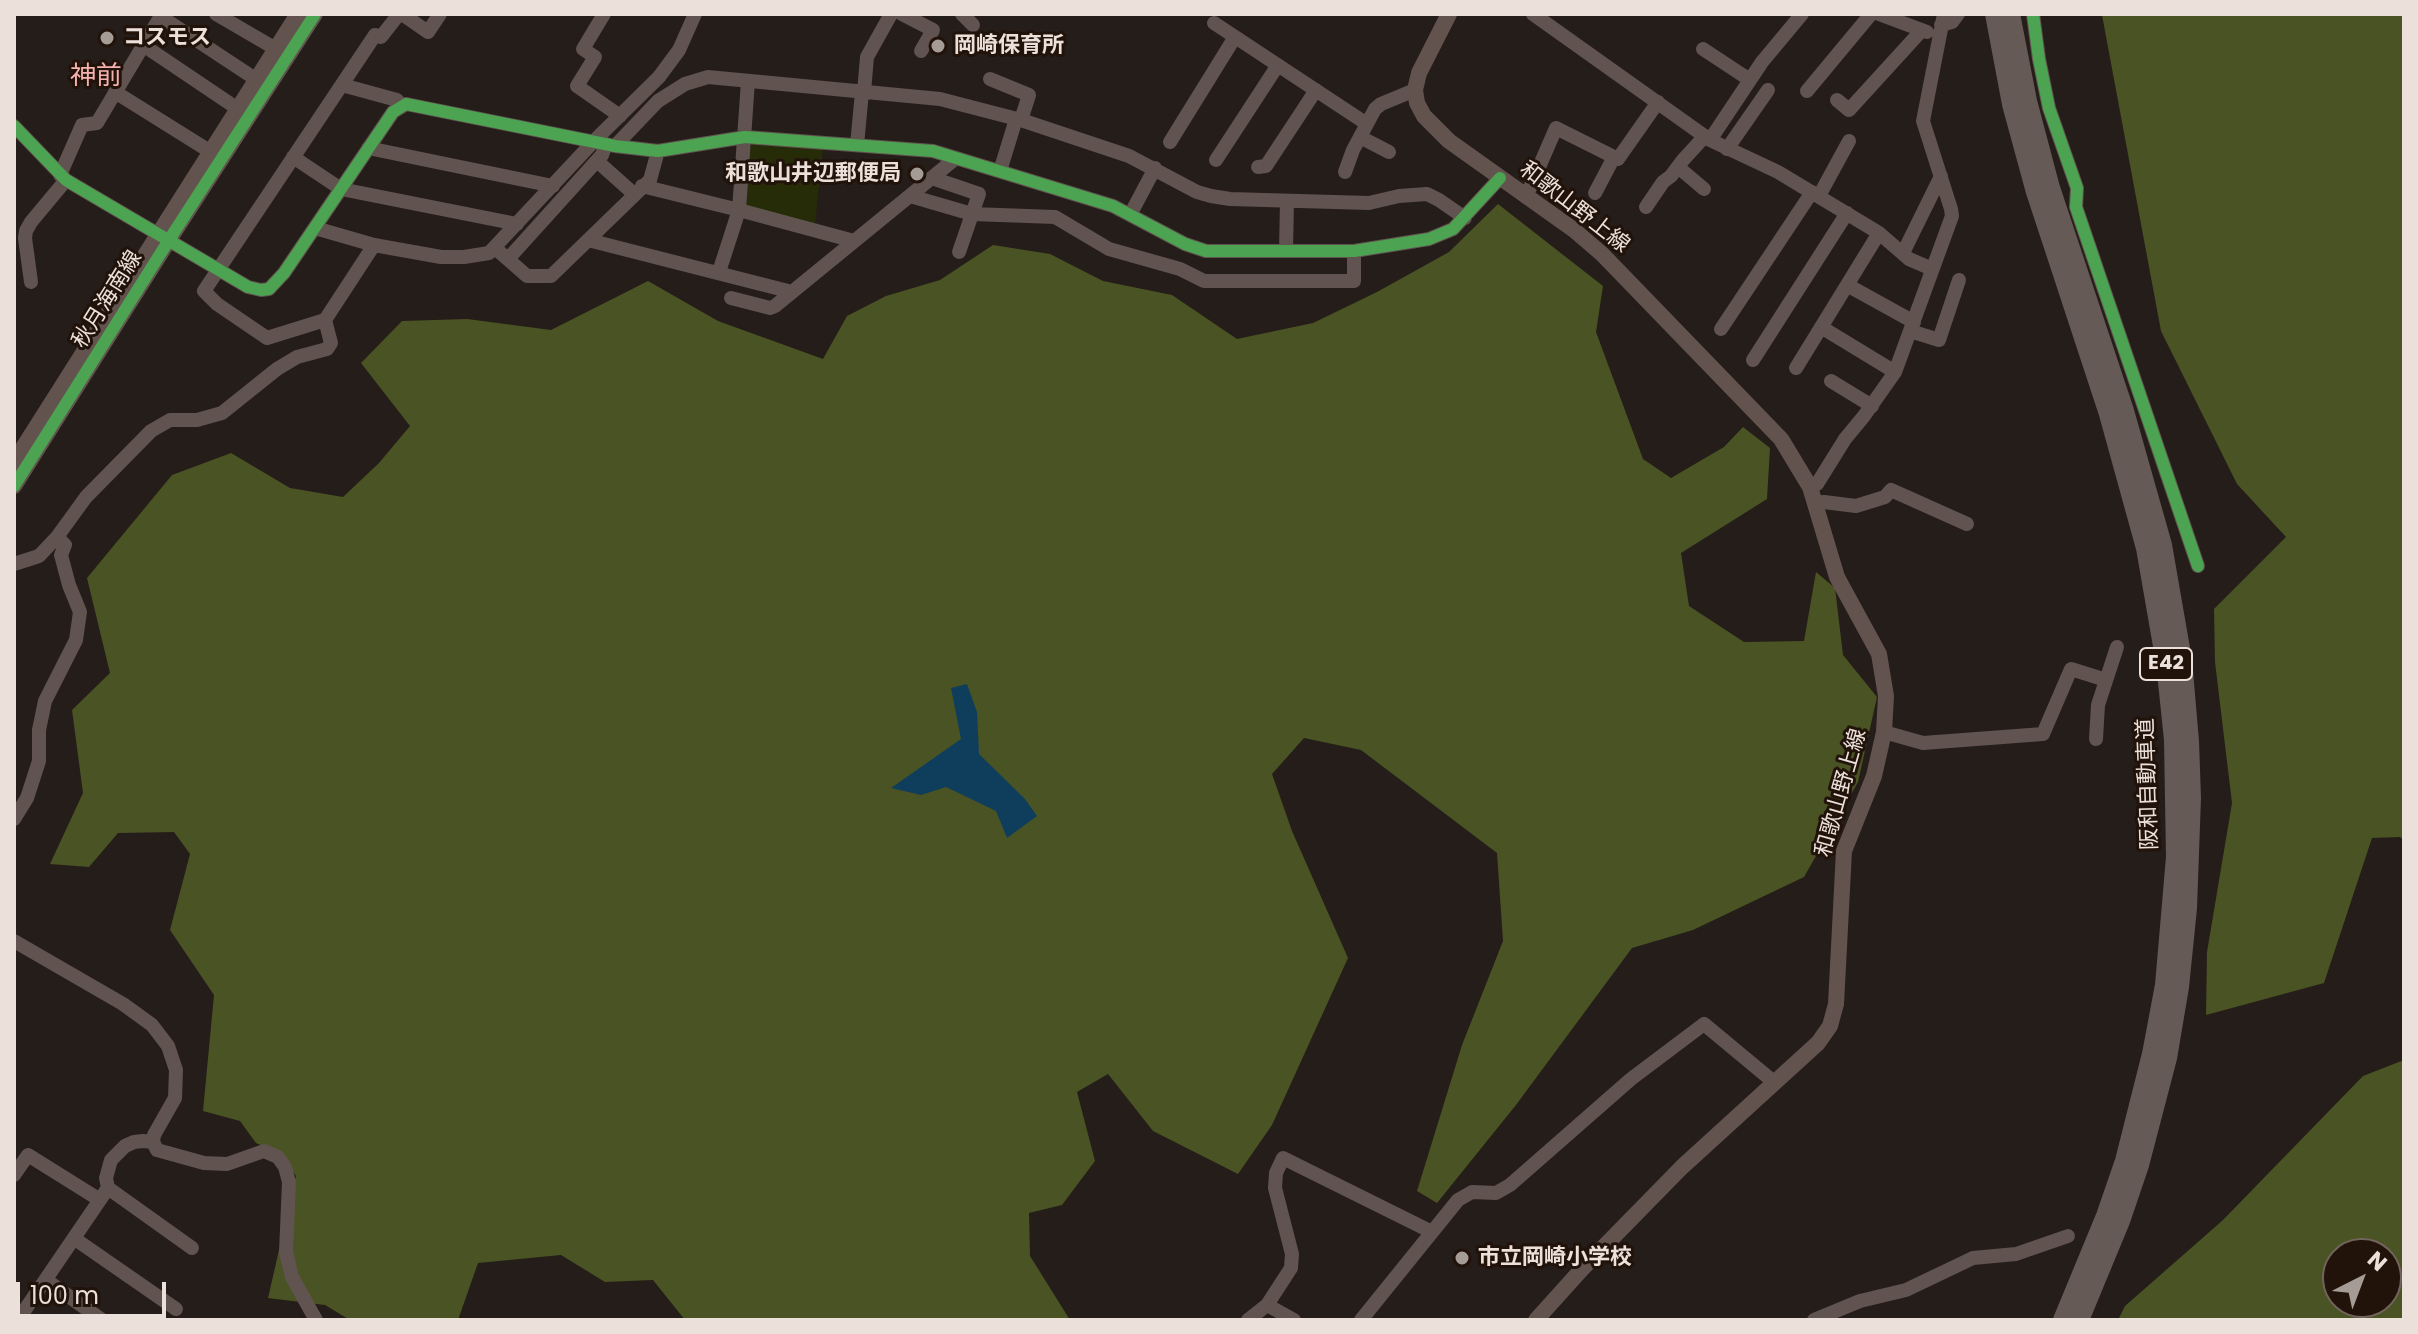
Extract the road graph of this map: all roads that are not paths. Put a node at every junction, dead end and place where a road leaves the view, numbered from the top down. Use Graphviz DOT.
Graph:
graph roads {
  1 [pos="216,14"];
  2 [pos="298,14"];
  3 [pos="315,14"];
  4 [pos="401,14"];
  5 [pos="440,14"];
  6 [pos="604,14"];
  7 [pos="695,14"];
  8 [pos="891,14"];
  9 [pos="902,14"];
  10 [pos="1449,14"];
  11 [pos="1533,14"];
  12 [pos="1802,14"];
  13 [pos="1871,14"];
  14 [pos="1880,14"];
  15 [pos="1995,14"];
  16 [pos="2010,14"];
  17 [pos="2033,14"];
  18 [pos="161,15"];
  19 [pos="1214,23"];
  20 [pos="1946,23"];
  21 [pos="1922,30"];
  22 [pos="1235,37"];
  23 [pos="143,45"];
  24 [pos="276,49"];
  25 [pos="1703,49"];
  26 [pos="921,51"];
  27 [pos="1278,65"];
  28 [pos="990,79"];
  29 [pos="257,80"];
  30 [pos="1750,80"];
  31 [pos="748,81"];
  32 [pos="342,85"];
  33 [pos="1316,90"];
  34 [pos="1415,90"];
  35 [pos="1768,90"];
  36 [pos="1807,91"];
  37 [pos="115,92"];
  38 [pos="863,92"];
  39 [pos="1837,100"];
  40 [pos="1658,102"];
  41 [pos="401,105"];
  42 [pos="238,109"];
  43 [pos="620,116"];
  44 [pos="1018,120"];
  45 [pos="14,126"];
  46 [pos="1364,130"];
  47 [pos="745,137"];
  48 [pos="1708,138"];
  49 [pos="1849,141"];
  50 [pos="1170,142"];
  51 [pos="605,143"];
  52 [pos="857,145"];
  53 [pos="368,148"];
  54 [pos="1727,149"];
  55 [pos="658,151"];
  56 [pos="211,152"];
  57 [pos="1389,152"];
  58 [pos="293,157"];
  59 [pos="1614,157"];
  60 [pos="956,158"];
  61 [pos="1216,160"];
  62 [pos="597,161"];
  63 [pos="1258,167"];
  64 [pos="1678,167"];
  65 [pos="1155,168"];
  66 [pos="1000,171"];
  67 [pos="1345,172"];
  68 [pos="1941,176"];
  69 [pos="63,178"];
  70 [pos="932,178"];
  71 [pos="1500,178"];
  72 [pos="553,186"];
  73 [pos="341,189"];
  74 [pos="1704,189"];
  75 [pos="638,190"];
  76 [pos="1063,190"];
  77 [pos="1595,193"];
  78 [pos="1815,194"];
  79 [pos="910,196"];
  80 [pos="1526,197"];
  81 [pos="1287,201"];
  82 [pos="1646,207"];
  83 [pos="739,210"];
  84 [pos="1847,213"];
  85 [pos="972,214"];
  86 [pos="1130,215"];
  87 [pos="1055,217"];
  88 [pos="1465,218"];
  89 [pos="517,224"];
  90 [pos="315,228"];
  91 [pos="1879,233"];
  92 [pos="163,237"];
  93 [pos="588,240"];
  94 [pos="854,241"];
  95 [pos="374,245"];
  96 [pos="1192,246"];
  97 [pos="495,248"];
  98 [pos="1286,251"];
  99 [pos="1354,251"];
  100 [pos="959,252"];
  101 [pos="1903,253"];
  102 [pos="508,259"];
  103 [pos="1180,269"];
  104 [pos="1932,269"];
  105 [pos="219,270"];
  106 [pos="719,272"];
  107 [pos="1959,280"];
  108 [pos="31,282"];
  109 [pos="1847,285"];
  110 [pos="792,292"];
  111 [pos="731,298"];
  112 [pos="325,320"];
  113 [pos="1821,327"];
  114 [pos="1912,327"];
  115 [pos="1721,329"];
  116 [pos="1753,360"];
  117 [pos="1796,368"];
  118 [pos="1895,372"];
  119 [pos="1831,381"];
  120 [pos="1872,406"];
  121 [pos="14,462"];
  122 [pos="14,486"];
  123 [pos="1813,495"];
  124 [pos="1967,524"];
  125 [pos="57,537"];
  126 [pos="14,564"];
  127 [pos="2198,566"];
  128 [pos="2117,647"];
  129 [pos="2106,680"];
  130 [pos="1884,732"];
  131 [pos="2096,739"];
  132 [pos="14,819"];
  133 [pos="14,941"];
  134 [pos="1775,1083"];
  135 [pos="153,1142"];
  136 [pos="14,1175"];
  137 [pos="104,1194"];
  138 [pos="1432,1232"];
  139 [pos="2068,1236"];
  140 [pos="75,1239"];
  141 [pos="192,1248"];
  142 [pos="46,1280"];
  143 [pos="1267,1305"];
  144 [pos="176,1309"];
  145 [pos="18,1320"];
  146 [pos="102,1320"];
  147 [pos="316,1320"];
  148 [pos="1248,1320"];
  149 [pos="1294,1320"];
  150 [pos="1361,1320"];
  151 [pos="1536,1320"];
  152 [pos="1814,1320"];
  153 [pos="2063,1320"];
  154 [pos="2079,1320"];
  1 -- 24 [label="street"];
  2 -- 24 [label="main road, 秋月海南線"];
  3 -- 92 [label="main road, 秋月海南線"];
  4 -- 5 [label="street"];
  4 -- 32 [label="street"];
  6 -- 43 [label="street"];
  7 -- 43 [label="street"];
  8 -- 38 [label="street"];
  9 -- 26 [label="street"];
  10 -- 34 [label="main road"];
  11 -- 40 [label="street"];
  12 -- 30 [label="street"];
  13 -- 36 [label="street"];
  14 -- 21 [label="street"];
  15 -- 153 [label="highway, 阪和自動車道 / E42"];
  16 -- 154 [label="highway, 阪和自動車道 / E42"];
  17 -- 127 [label="street"];
  18 -- 23 [label="street"];
  18 -- 29 [label="street"];
  19 -- 22 [label="street"];
  20 -- 21 [label="street"];
  20 -- 68 [label="street"];
  21 -- 39 [label="street"];
  22 -- 27 [label="street"];
  22 -- 50 [label="street"];
  23 -- 37 [label="street"];
  23 -- 42 [label="street"];
  24 -- 29 [label="main road, 秋月海南線"];
  25 -- 30 [label="street"];
  27 -- 33 [label="street"];
  27 -- 61 [label="street"];
  28 -- 44 [label="street"];
  29 -- 42 [label="main road, 秋月海南線"];
  30 -- 48 [label="street"];
  31 -- 38 [label="street"];
  31 -- 47 [label="street"];
  31 -- 51 [label="street"];
  32 -- 41 [label="street"];
  32 -- 58 [label="street"];
  33 -- 46 [label="street"];
  33 -- 63 [label="street"];
  34 -- 46 [label="street"];
  34 -- 71 [label="main road, 和歌山野上線"];
  35 -- 54 [label="street"];
  37 -- 56 [label="street"];
  37 -- 69 [label="street"];
  38 -- 44 [label="street"];
  38 -- 52 [label="street"];
  40 -- 48 [label="street"];
  40 -- 59 [label="street"];
  41 -- 51 [label="street"];
  41 -- 53 [label="street"];
  42 -- 56 [label="main road, 秋月海南線"];
  43 -- 51 [label="street"];
  44 -- 65 [label="street"];
  44 -- 66 [label="street"];
  45 -- 69 [label="street"];
  46 -- 57 [label="street"];
  46 -- 67 [label="street"];
  47 -- 52 [label="street"];
  47 -- 55 [label="street"];
  47 -- 83 [label="street"];
  48 -- 54 [label="street"];
  48 -- 64 [label="street"];
  49 -- 78 [label="street"];
  51 -- 55 [label="street"];
  51 -- 62 [label="street"];
  51 -- 72 [label="street"];
  52 -- 60 [label="street"];
  53 -- 72 [label="street"];
  53 -- 73 [label="street"];
  54 -- 78 [label="street"];
  55 -- 75 [label="street"];
  56 -- 92 [label="main road, 秋月海南線"];
  58 -- 73 [label="street"];
  58 -- 105 [label="street"];
  59 -- 77 [label="street"];
  59 -- 80 [label="street"];
  60 -- 66 [label="street"];
  60 -- 70 [label="street"];
  62 -- 75 [label="street"];
  62 -- 102 [label="street"];
  64 -- 74 [label="street"];
  64 -- 82 [label="street"];
  65 -- 81 [label="street"];
  65 -- 86 [label="street"];
  66 -- 76 [label="street"];
  68 -- 101 [label="street"];
  68 -- 104 [label="street"];
  69 -- 92 [label="street"];
  69 -- 108 [label="street"];
  70 -- 79 [label="street"];
  70 -- 85 [label="street"];
  71 -- 80 [label="main road, 和歌山野上線"];
  71 -- 88 [label="street"];
  72 -- 89 [label="street"];
  73 -- 89 [label="street"];
  73 -- 90 [label="street"];
  75 -- 83 [label="street"];
  75 -- 93 [label="street"];
  76 -- 86 [label="street"];
  76 -- 87 [label="street"];
  78 -- 84 [label="street"];
  78 -- 115 [label="street"];
  79 -- 85 [label="street"];
  79 -- 94 [label="street"];
  80 -- 123 [label="main road, 和歌山野上線"];
  81 -- 88 [label="street"];
  81 -- 98 [label="street"];
  83 -- 94 [label="street"];
  83 -- 106 [label="street"];
  84 -- 91 [label="street"];
  84 -- 116 [label="street"];
  85 -- 87 [label="street"];
  85 -- 100 [label="street"];
  86 -- 96 [label="street"];
  87 -- 103 [label="street"];
  88 -- 99 [label="street"];
  89 -- 97 [label="street"];
  90 -- 95 [label="street"];
  90 -- 105 [label="street"];
  91 -- 101 [label="street"];
  91 -- 109 [label="street"];
  92 -- 105 [label="street"];
  92 -- 121 [label="main road, 秋月海南線"];
  92 -- 122 [label="main road, 秋月海南線"];
  93 -- 102 [label="street"];
  93 -- 106 [label="street"];
  94 -- 110 [label="street"];
  95 -- 97 [label="street"];
  95 -- 112 [label="street"];
  96 -- 98 [label="street"];
  96 -- 103 [label="street"];
  97 -- 102 [label="street"];
  98 -- 99 [label="street"];
  99 -- 103 [label="street"];
  101 -- 104 [label="street"];
  104 -- 114 [label="street"];
  105 -- 112 [label="street"];
  106 -- 110 [label="street"];
  107 -- 114 [label="street"];
  109 -- 113 [label="street"];
  109 -- 114 [label="street"];
  110 -- 111 [label="street"];
  112 -- 125 [label="street"];
  113 -- 117 [label="street"];
  113 -- 118 [label="street"];
  114 -- 118 [label="street"];
  118 -- 120 [label="street"];
  119 -- 120 [label="street"];
  120 -- 123 [label="street"];
  123 -- 124 [label="street"];
  123 -- 130 [label="main road, 和歌山野上線"];
  125 -- 126 [label="street"];
  125 -- 132 [label="street"];
  128 -- 129 [label="street"];
  129 -- 130 [label="street"];
  129 -- 131 [label="street"];
  130 -- 134 [label="main road, 和歌山野上線"];
  133 -- 135 [label="street"];
  134 -- 138 [label="street"];
  134 -- 151 [label="main road, 和歌山野上線"];
  135 -- 137 [label="street"];
  135 -- 147 [label="street"];
  136 -- 137 [label="street"];
  137 -- 140 [label="street"];
  137 -- 141 [label="street"];
  138 -- 143 [label="street"];
  138 -- 150 [label="street"];
  139 -- 152 [label="street"];
  140 -- 142 [label="street"];
  140 -- 144 [label="street"];
  142 -- 145 [label="street"];
  142 -- 146 [label="street"];
  143 -- 148 [label="street"];
  143 -- 149 [label="street"];
}
